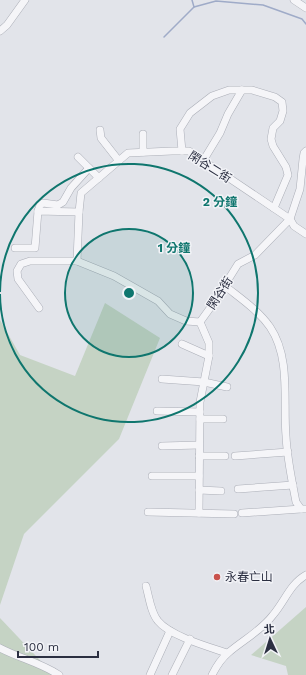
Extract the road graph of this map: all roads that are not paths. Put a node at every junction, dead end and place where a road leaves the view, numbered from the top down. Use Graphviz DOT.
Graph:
graph roads {
  1 [pos="25,0"];
  2 [pos="294,0"];
  3 [pos="306,8"];
  4 [pos="0,31"];
  5 [pos="242,90"];
  6 [pos="100,130"];
  7 [pos="143,134"];
  8 [pos="182,151"];
  9 [pos="306,151"];
  10 [pos="143,152"];
  11 [pos="78,156"];
  12 [pos="119,161"];
  13 [pos="203,161"];
  14 [pos="89,168"];
  15 [pos="99,178"];
  16 [pos="274,208"];
  17 [pos="38,211"];
  18 [pos="79,212"];
  19 [pos="290,219"];
  20 [pos="306,234"];
  21 [pos="15,248"];
  22 [pos="78,261"];
  23 [pos="225,286"];
  24 [pos="39,308"];
  25 [pos="200,322"];
  26 [pos="182,344"];
  27 [pos="209,356"];
  28 [pos="162,379"];
  29 [pos="204,382"];
  30 [pos="227,387"];
  31 [pos="157,412"];
  32 [pos="200,416"];
  33 [pos="223,419"];
  34 [pos="199,445"];
  35 [pos="162,446"];
  36 [pos="288,452"];
  37 [pos="199,456"];
  38 [pos="225,456"];
  39 [pos="235,456"];
  40 [pos="152,476"];
  41 [pos="199,476"];
  42 [pos="293,486"];
  43 [pos="238,489"];
  44 [pos="199,490"];
  45 [pos="221,491"];
  46 [pos="303,509"];
  47 [pos="148,512"];
  48 [pos="200,513"];
  49 [pos="306,575"];
  50 [pos="146,586"];
  51 [pos="170,631"];
  52 [pos="190,639"];
  53 [pos="0,648"];
  54 [pos="227,653"];
  55 [pos="59,675"];
  56 [pos="150,675"];
  57 [pos="172,675"];
  58 [pos="212,675"];
  1 -- 4 [label="street"];
  2 -- 3 [label="street"];
  5 -- 8 [label="street"];
  5 -- 13 [label="street"];
  5 -- 16 [label="street"];
  6 -- 12 [label="street"];
  7 -- 10 [label="street"];
  8 -- 10 [label="street, 閑谷二街"];
  8 -- 13 [label="street, 閑谷二街"];
  9 -- 19 [label="street, 閑谷街"];
  10 -- 12 [label="street, 閑谷二街"];
  11 -- 14 [label="street"];
  12 -- 15 [label="street, 閑谷二街"];
  13 -- 16 [label="street, 閑谷二街"];
  14 -- 15 [label="street"];
  14 -- 17 [label="street"];
  15 -- 18 [label="street, 閑谷二街"];
  16 -- 19 [label="street, 閑谷二街"];
  17 -- 18 [label="street"];
  17 -- 21 [label="street"];
  18 -- 22 [label="street, 閑谷二街"];
  19 -- 20 [label="street, 閑谷二街"];
  19 -- 23 [label="street, 閑谷街"];
  22 -- 24 [label="street"];
  22 -- 25 [label="street, 閑谷街"];
  23 -- 25 [label="street, 閑谷街"];
  23 -- 36 [label="street"];
  25 -- 27 [label="street"];
  26 -- 27 [label="street"];
  27 -- 29 [label="street"];
  28 -- 29 [label="street"];
  29 -- 30 [label="street"];
  29 -- 32 [label="street"];
  31 -- 32 [label="street"];
  32 -- 33 [label="street"];
  32 -- 34 [label="street"];
  34 -- 35 [label="street"];
  34 -- 37 [label="street"];
  36 -- 39 [label="street"];
  36 -- 42 [label="street"];
  37 -- 38 [label="street"];
  37 -- 41 [label="street"];
  40 -- 41 [label="street"];
  41 -- 44 [label="street"];
  42 -- 43 [label="street"];
  42 -- 46 [label="street"];
  44 -- 45 [label="street"];
  44 -- 48 [label="street"];
  46 -- 48 [label="street"];
  47 -- 48 [label="street"];
  49 -- 54 [label="street"];
  50 -- 51 [label="street"];
  51 -- 52 [label="street"];
  51 -- 56 [label="street"];
  52 -- 54 [label="street"];
  52 -- 57 [label="street"];
  53 -- 55 [label="street"];
  54 -- 58 [label="street"];
}
